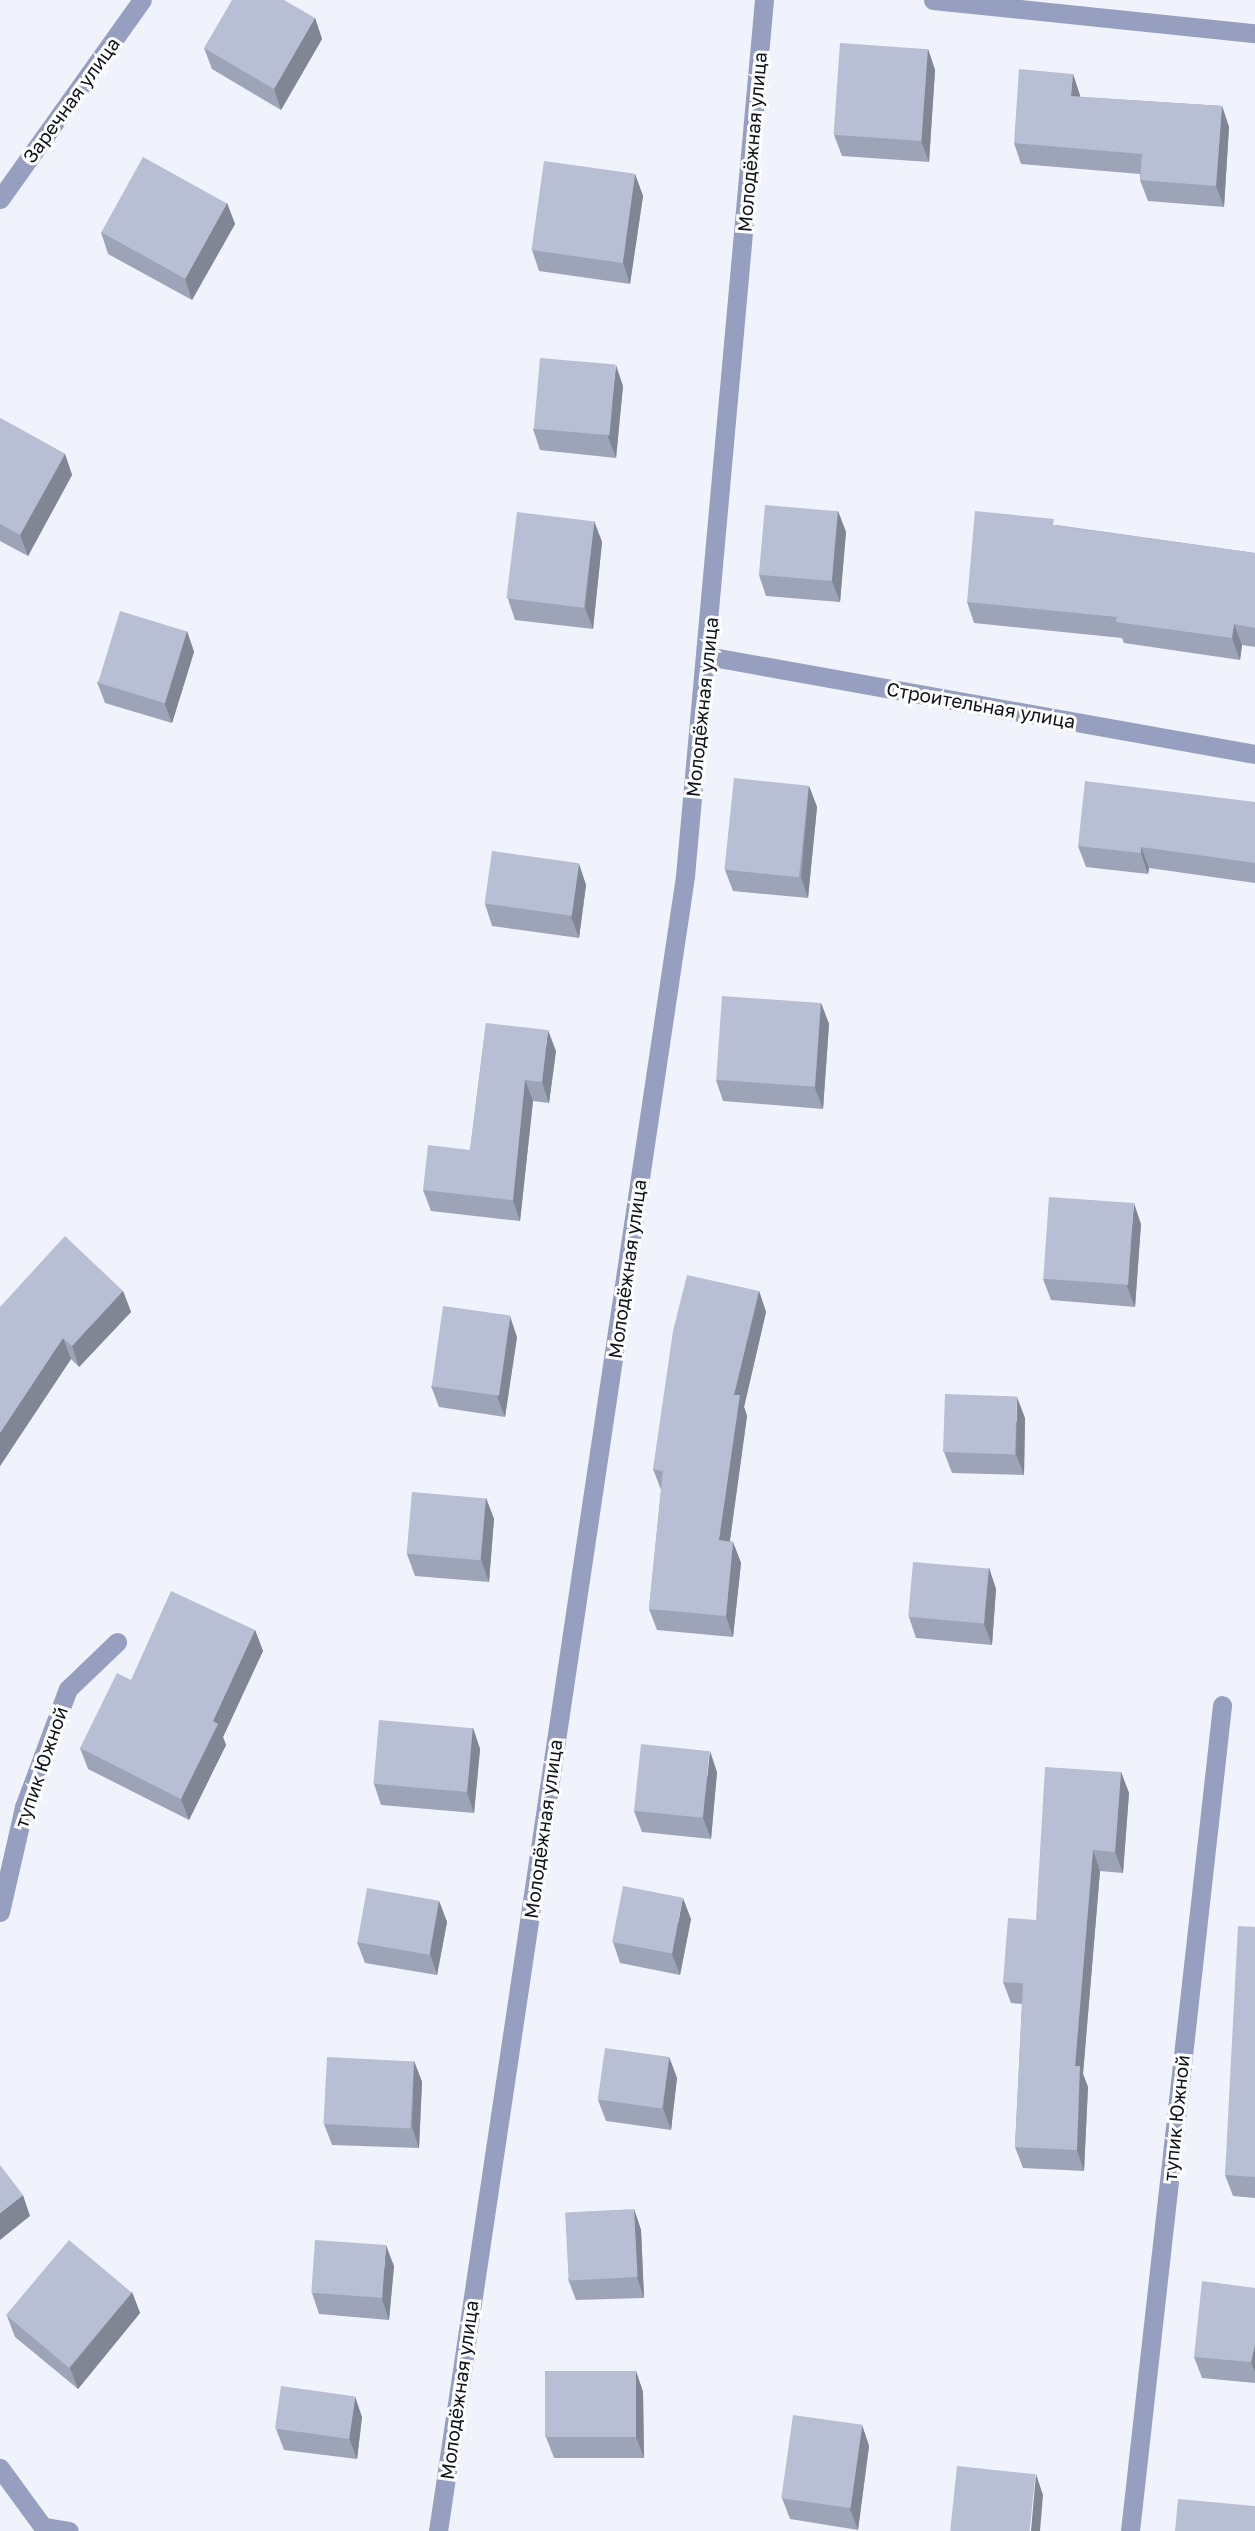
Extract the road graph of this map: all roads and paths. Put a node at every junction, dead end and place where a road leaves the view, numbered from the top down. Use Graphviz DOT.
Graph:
graph roads {
  1 [pos="142,0"];
  2 [pos="764,0"];
  3 [pos="933,0"];
  4 [pos="1255,33"];
  5 [pos="0,199"];
  6 [pos="707,656"];
  7 [pos="1255,754"];
  8 [pos="117,1642"];
  9 [pos="1222,1705"];
  10 [pos="0,1912"];
  11 [pos="0,2468"];
  12 [pos="45,2529"];
  13 [pos="69,2531"];
  14 [pos="438,2531"];
  15 [pos="1130,2531"];
  1 -- 5 [label="street, Заречная улица"];
  2 -- 6 [label="street, Молодёжная улица"];
  3 -- 4 [label="street"];
  6 -- 7 [label="street, Строительная улица"];
  6 -- 14 [label="street, Молодёжная улица"];
  8 -- 10 [label="street, тупик Южной"];
  9 -- 15 [label="street, тупик Южной"];
  11 -- 12 [label="street"];
  12 -- 13 [label="street"];
}
